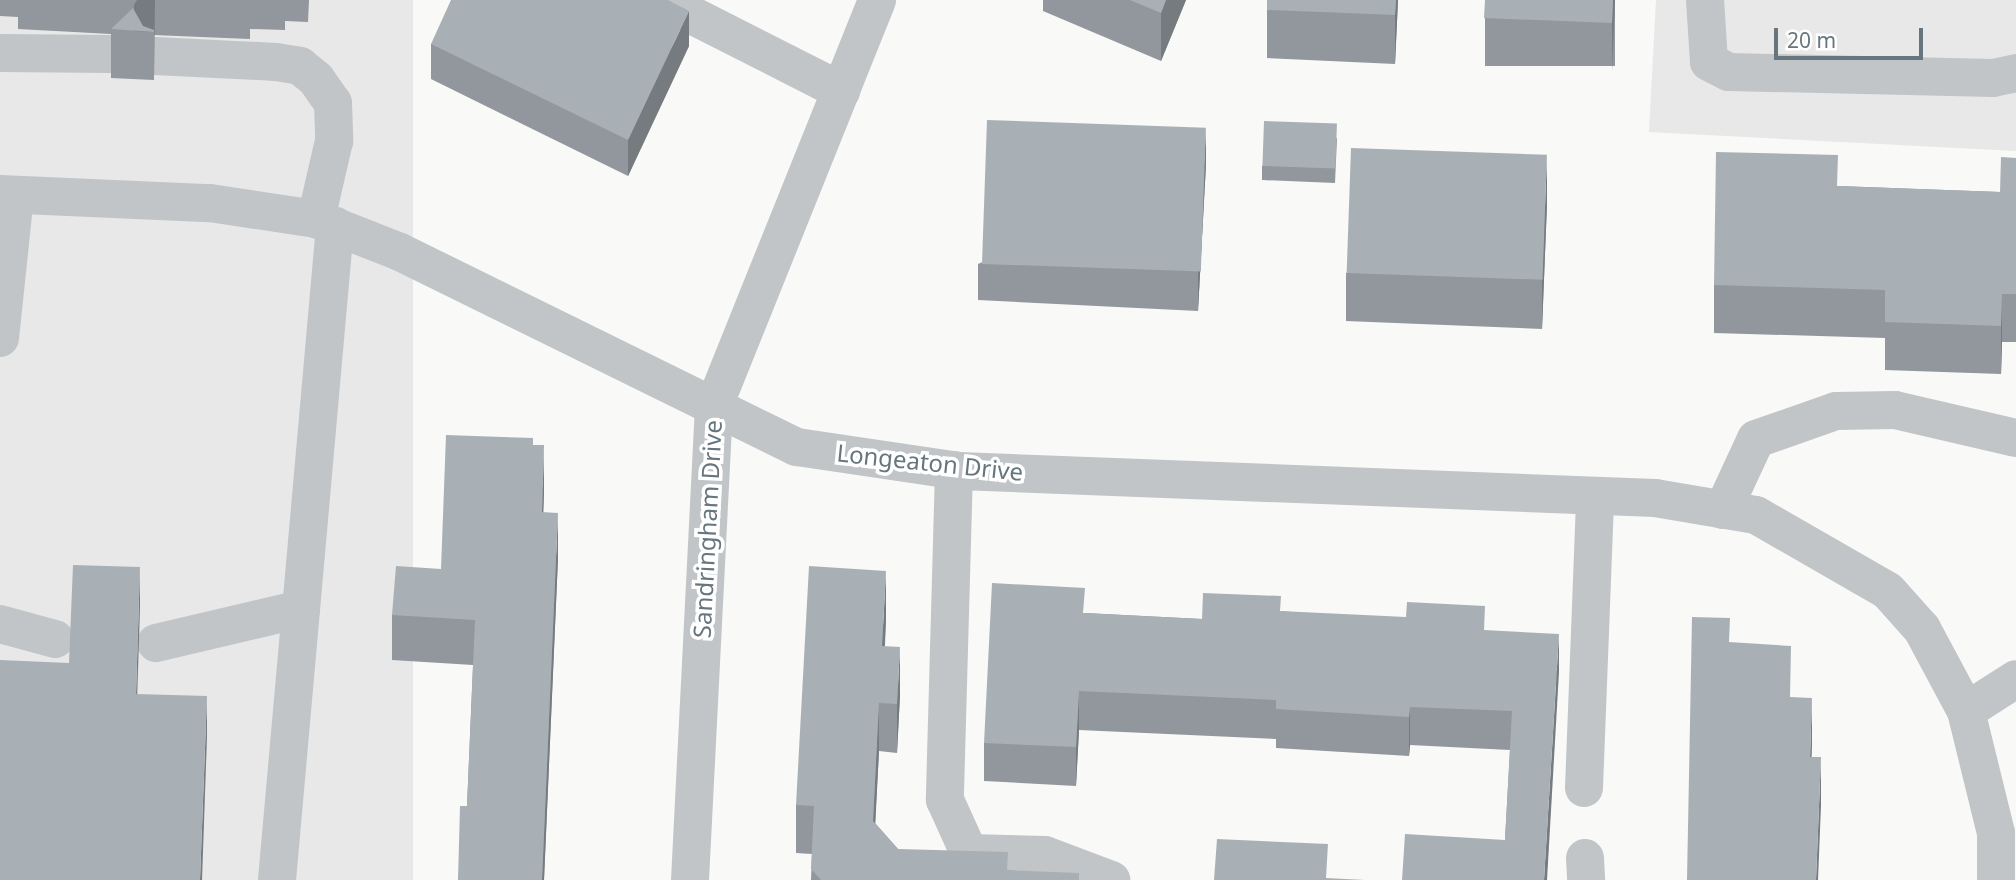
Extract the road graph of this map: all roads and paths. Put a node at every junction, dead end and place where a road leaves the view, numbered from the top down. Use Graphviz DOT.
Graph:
graph roads {
  1 [pos="662,0"];
  2 [pos="877,0"];
  3 [pos="1705,0"];
  4 [pos="0,53"];
  5 [pos="113,54"];
  6 [pos="155,56"];
  7 [pos="2016,73"];
  8 [pos="841,91"];
  9 [pos="7,195"];
  10 [pos="325,223"];
  11 [pos="0,338"];
  12 [pos="714,406"];
  13 [pos="2016,438"];
  14 [pos="954,470"];
  15 [pos="1595,496"];
  16 [pos="1723,510"];
  17 [pos="301,609"];
  18 [pos="0,624"];
  19 [pos="55,639"];
  20 [pos="156,643"];
  21 [pos="2016,679"];
  22 [pos="1966,711"];
  23 [pos="1584,788"];
  24 [pos="277,880"];
  25 [pos="690,880"];
  26 [pos="1111,880"];
  27 [pos="1996,880"];
  1 -- 8 [label="street"];
  2 -- 8 [label="street, Sandringham Drive"];
  3 -- 7 [label="street"];
  4 -- 5 [label="street"];
  6 -- 10 [label="street"];
  8 -- 12 [label="street, Sandringham Drive"];
  9 -- 10 [label="street, Longeaton Drive"];
  9 -- 11 [label="street"];
  10 -- 12 [label="street, Longeaton Drive"];
  10 -- 17 [label="street"];
  12 -- 14 [label="street, Longeaton Drive"];
  12 -- 25 [label="street, Sandringham Drive"];
  13 -- 16 [label="street"];
  14 -- 15 [label="street, Longeaton Drive"];
  14 -- 26 [label="street"];
  15 -- 16 [label="street, Longeaton Drive"];
  15 -- 23 [label="street"];
  16 -- 22 [label="street, Longeaton Drive"];
  17 -- 20 [label="street"];
  17 -- 24 [label="street"];
  18 -- 19 [label="street"];
  21 -- 22 [label="street"];
  22 -- 27 [label="street, Longeaton Drive"];
}
